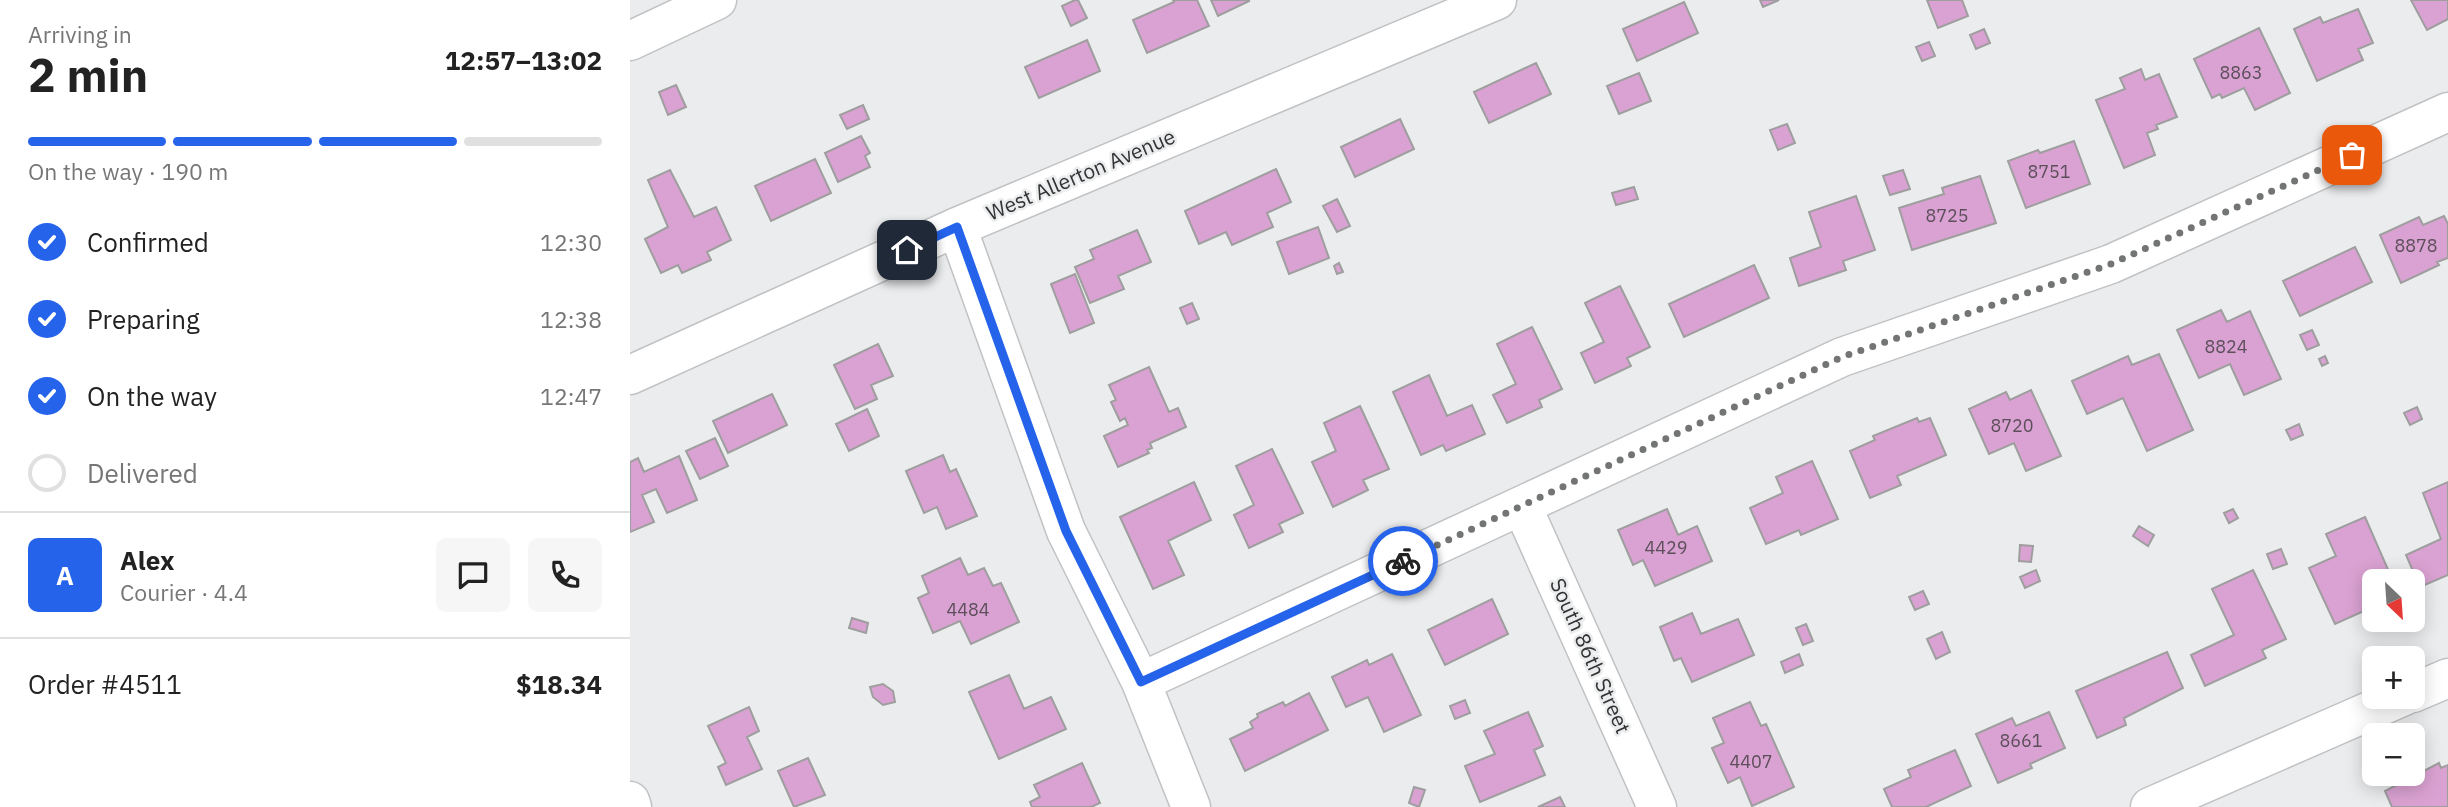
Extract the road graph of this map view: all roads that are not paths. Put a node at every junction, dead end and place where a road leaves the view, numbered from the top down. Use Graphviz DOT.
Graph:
graph roads {
  1 [pos="717,0"];
  2 [pos="1497,0"];
  3 [pos="630,41"];
  4 [pos="2448,112"];
  5 [pos="957,227"];
  6 [pos="630,375"];
  7 [pos="1522,506"];
  8 [pos="2448,678"];
  9 [pos="1141,682"];
  10 [pos="2425,688"];
  11 [pos="2374,709"];
  12 [pos="630,801"];
  13 [pos="632,807"];
  14 [pos="1191,807"];
  15 [pos="1657,807"];
  16 [pos="2150,807"];
  1 -- 3 [label="main road"];
  2 -- 5 [label="main road, West Allerton Avenue"];
  4 -- 7 [label="main road"];
  5 -- 6 [label="main road, West Allerton Avenue"];
  5 -- 9 [label="main road"];
  7 -- 9 [label="main road"];
  7 -- 15 [label="main road, South 86th Street"];
  8 -- 10 [label="main road"];
  9 -- 14 [label="main road"];
  11 -- 16 [label="main road"];
  12 -- 13 [label="main road"];
}
